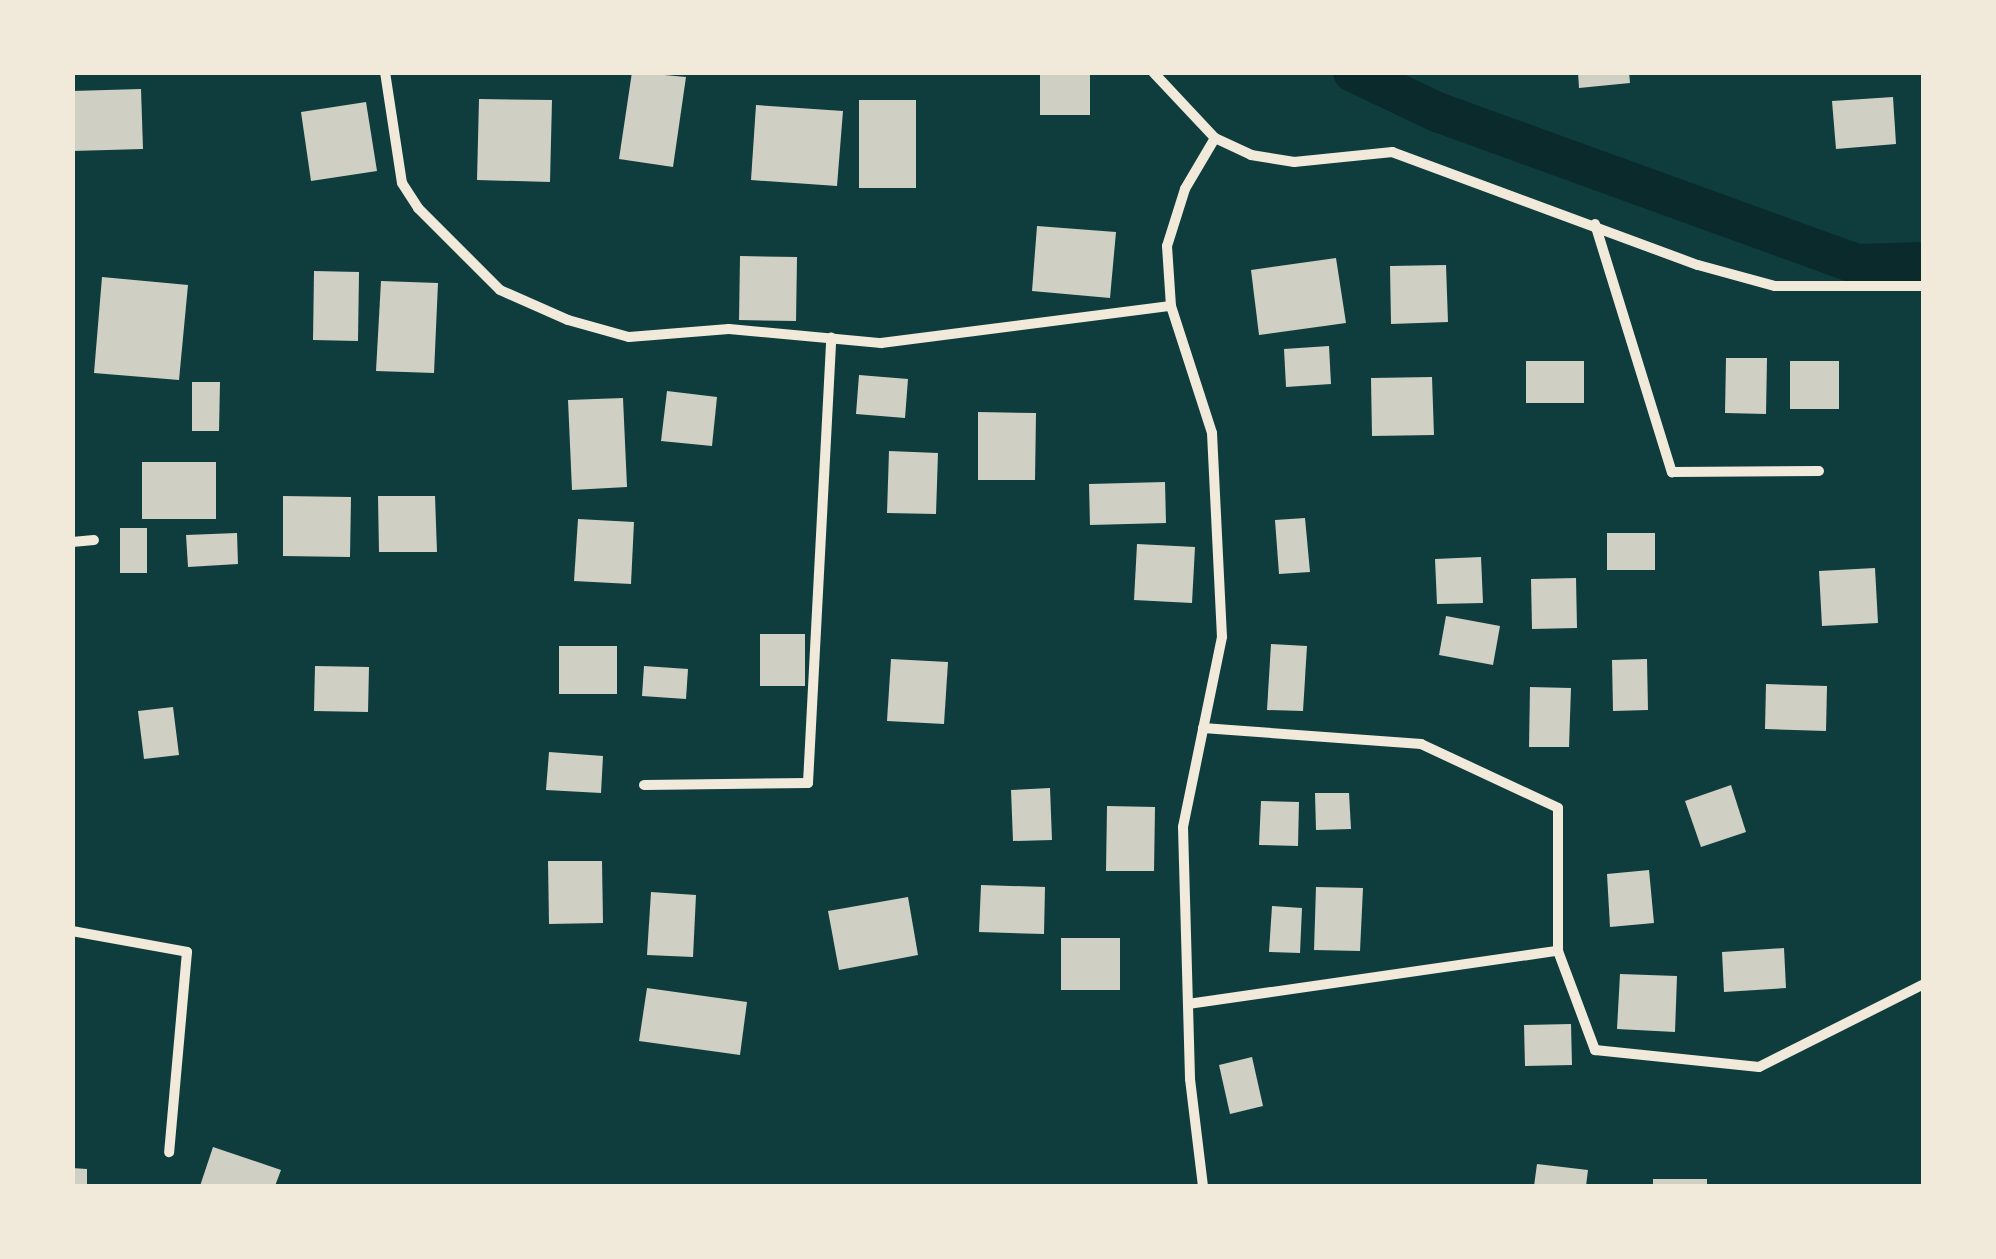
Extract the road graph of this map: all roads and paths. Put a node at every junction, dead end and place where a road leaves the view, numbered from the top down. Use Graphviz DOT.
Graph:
graph roads {
  1 [pos="385,72"];
  2 [pos="1154,72"];
  3 [pos="1215,138"];
  4 [pos="1596,224"];
  5 [pos="1924,286"];
  6 [pos="1171,306"];
  7 [pos="831,338"];
  8 [pos="1819,471"];
  9 [pos="94,540"];
  10 [pos="72,542"];
  11 [pos="1203,728"];
  12 [pos="644,785"];
  13 [pos="72,931"];
  14 [pos="1558,951"];
  15 [pos="1924,984"];
  16 [pos="1188,1004"];
  17 [pos="169,1152"];
  18 [pos="1203,1186"];
  1 -- 7 [label="street"];
  2 -- 3 [label="street"];
  3 -- 4 [label="street"];
  3 -- 6 [label="street"];
  4 -- 5 [label="street"];
  4 -- 8 [label="street"];
  6 -- 7 [label="street"];
  6 -- 11 [label="street"];
  7 -- 12 [label="street"];
  9 -- 10 [label="street"];
  11 -- 14 [label="street"];
  11 -- 16 [label="street"];
  13 -- 17 [label="street"];
  14 -- 15 [label="street"];
  14 -- 16 [label="street"];
  16 -- 18 [label="street"];
}
